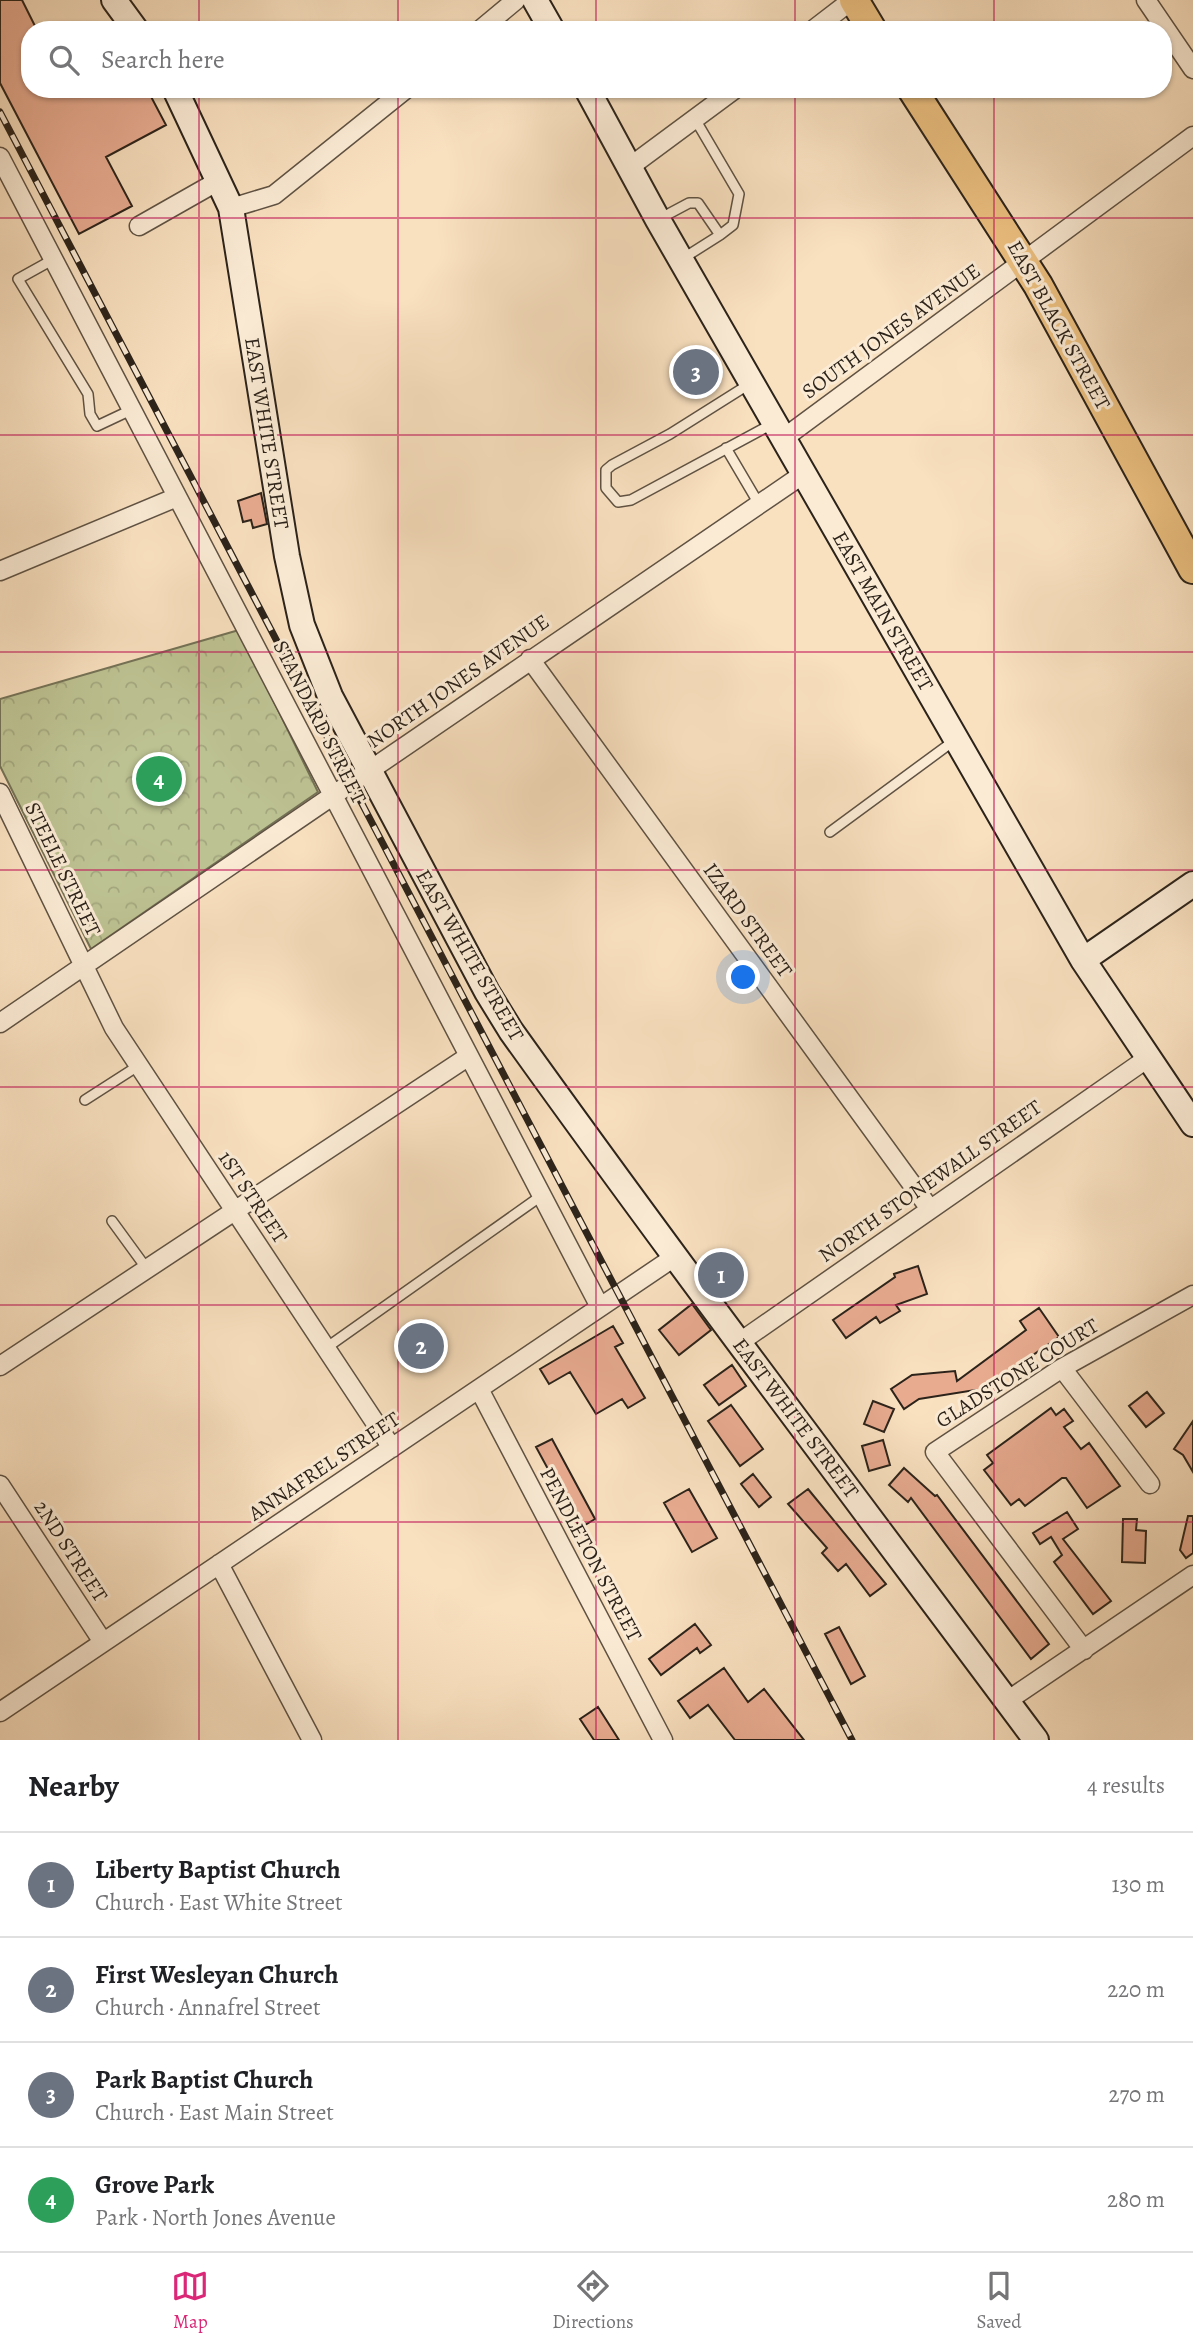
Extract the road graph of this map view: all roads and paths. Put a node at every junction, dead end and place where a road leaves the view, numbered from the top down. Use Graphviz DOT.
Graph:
graph roads {
  1 [pos="114,0"];
  2 [pos="516,0"];
  3 [pos="535,0"];
  4 [pos="853,0"];
  5 [pos="1146,0"];
  6 [pos="129,21"];
  7 [pos="491,21"];
  8 [pos="547,21"];
  9 [pos="825,21"];
  10 [pos="866,21"];
  11 [pos="1160,21"];
  12 [pos="1172,38"];
  13 [pos="1193,69"];
  14 [pos="179,98"];
  15 [pos="395,98"];
  16 [pos="592,98"];
  17 [pos="723,98"];
  18 [pos="918,98"];
  19 [pos="695,119"];
  20 [pos="1193,136"];
  21 [pos="0,157"];
  22 [pos="631,166"];
  23 [pos="220,180"];
  24 [pos="232,208"];
  25 [pos="658,220"];
  26 [pos="139,226"];
  27 [pos="720,235"];
  28 [pos="54,259"];
  29 [pos="681,260"];
  30 [pos="1024,261"];
  31 [pos="752,382"];
  32 [pos="131,410"];
  33 [pos="780,430"];
  34 [pos="726,448"];
  35 [pos="805,473"];
  36 [pos="177,497"];
  37 [pos="759,504"];
  38 [pos="1193,569"];
  39 [pos="0,571"];
  40 [pos="530,659"];
  41 [pos="956,739"];
  42 [pos="368,770"];
  43 [pos="0,793"];
  44 [pos="334,797"];
  45 [pos="830,832"];
  46 [pos="1193,884"];
  47 [pos="1083,960"];
  48 [pos="85,965"];
  49 [pos="0,1023"];
  50 [pos="469,1056"];
  51 [pos="1148,1058"];
  52 [pos="138,1066"];
  53 [pos="85,1100"];
  54 [pos="1193,1124"];
  55 [pos="541,1196"];
  56 [pos="930,1209"];
  57 [pos="235,1211"];
  58 [pos="112,1221"];
  59 [pos="673,1258"];
  60 [pos="147,1269"];
  61 [pos="1193,1295"];
  62 [pos="600,1307"];
  63 [pos="740,1342"];
  64 [pos="326,1348"];
  65 [pos="0,1366"];
  66 [pos="1062,1368"];
  67 [pos="479,1389"];
  68 [pos="392,1448"];
  69 [pos="1150,1484"];
  70 [pos="0,1485"];
  71 [pos="219,1564"];
  72 [pos="1193,1575"];
  73 [pos="103,1642"];
  74 [pos="1084,1650"];
  75 [pos="1007,1701"];
  76 [pos="0,1712"];
  77 [pos="312,1740"];
  78 [pos="663,1740"];
  79 [pos="1036,1740"];
  1 -- 6 [label="street"];
  2 -- 7 [label="street"];
  3 -- 8 [label="street"];
  4 -- 9 [label="street"];
  4 -- 10 [label="main road"];
  5 -- 11 [label="street"];
  12 -- 13 [label="street"];
  14 -- 23 [label="street, EAST WHITE STREET"];
  15 -- 24 [label="street"];
  16 -- 22 [label="street, EAST MAIN STREET"];
  17 -- 19 [label="street"];
  18 -- 30 [label="main road, EAST BLACK STREET"];
  19 -- 22 [label="street"];
  19 -- 27 [label="lane"];
  20 -- 30 [label="street, SOUTH JONES AVENUE"];
  21 -- 28 [label="street, STANDARD STREET"];
  22 -- 25 [label="street, EAST MAIN STREET"];
  23 -- 24 [label="street, EAST WHITE STREET"];
  23 -- 26 [label="street"];
  24 -- 42 [label="street, EAST WHITE STREET"];
  25 -- 27 [label="lane"];
  25 -- 29 [label="street, EAST MAIN STREET"];
  27 -- 29 [label="lane"];
  28 -- 32 [label="street, STANDARD STREET"];
  28 -- 32 [label="lane"];
  29 -- 31 [label="street, EAST MAIN STREET"];
  30 -- 33 [label="street, SOUTH JONES AVENUE"];
  30 -- 38 [label="main road, EAST BLACK STREET"];
  31 -- 33 [label="street, EAST MAIN STREET"];
  31 -- 34 [label="lane"];
  32 -- 36 [label="street, STANDARD STREET"];
  33 -- 34 [label="lane"];
  33 -- 35 [label="street, EAST MAIN STREET"];
  34 -- 37 [label="lane"];
  35 -- 37 [label="street, NORTH JONES AVENUE"];
  35 -- 41 [label="street, EAST MAIN STREET"];
  36 -- 39 [label="street"];
  36 -- 44 [label="street, STANDARD STREET"];
  37 -- 40 [label="street, NORTH JONES AVENUE"];
  40 -- 42 [label="street, NORTH JONES AVENUE"];
  40 -- 56 [label="street, IZARD STREET"];
  41 -- 45 [label="lane"];
  41 -- 47 [label="street, EAST MAIN STREET"];
  42 -- 44 [label="street, NORTH JONES AVENUE"];
  42 -- 59 [label="street, EAST WHITE STREET"];
  43 -- 48 [label="street, STEELE STREET"];
  44 -- 48 [label="street, NORTH JONES AVENUE"];
  44 -- 50 [label="street, STANDARD STREET"];
  46 -- 47 [label="street"];
  47 -- 51 [label="street, EAST MAIN STREET"];
  48 -- 49 [label="street, NORTH JONES AVENUE"];
  48 -- 52 [label="street, 1ST STREET"];
  50 -- 55 [label="street, STANDARD STREET"];
  50 -- 57 [label="street"];
  51 -- 54 [label="street, EAST MAIN STREET"];
  51 -- 56 [label="street, NORTH STONEWALL STREET"];
  52 -- 53 [label="lane"];
  52 -- 57 [label="street, 1ST STREET"];
  55 -- 62 [label="street, STANDARD STREET"];
  55 -- 64 [label="lane"];
  56 -- 63 [label="street, NORTH STONEWALL STREET"];
  57 -- 60 [label="street"];
  57 -- 64 [label="street, 1ST STREET"];
  58 -- 60 [label="lane"];
  59 -- 62 [label="street, ANNAFREL STREET"];
  59 -- 63 [label="street, EAST WHITE STREET"];
  60 -- 65 [label="street"];
  61 -- 66 [label="street, GLADSTONE COURT"];
  62 -- 67 [label="street, ANNAFREL STREET"];
  63 -- 75 [label="street, EAST WHITE STREET"];
  64 -- 68 [label="street, 1ST STREET"];
  66 -- 69 [label="street"];
  66 -- 74 [label="street, GLADSTONE COURT"];
  67 -- 68 [label="street, ANNAFREL STREET"];
  67 -- 78 [label="street, PENDLETON STREET"];
  68 -- 71 [label="street, ANNAFREL STREET"];
  70 -- 73 [label="street, 2ND STREET"];
  71 -- 73 [label="street, ANNAFREL STREET"];
  71 -- 77 [label="street"];
  72 -- 74 [label="street"];
  73 -- 76 [label="street, ANNAFREL STREET"];
  74 -- 75 [label="street"];
  75 -- 79 [label="street, EAST WHITE STREET"];
}
